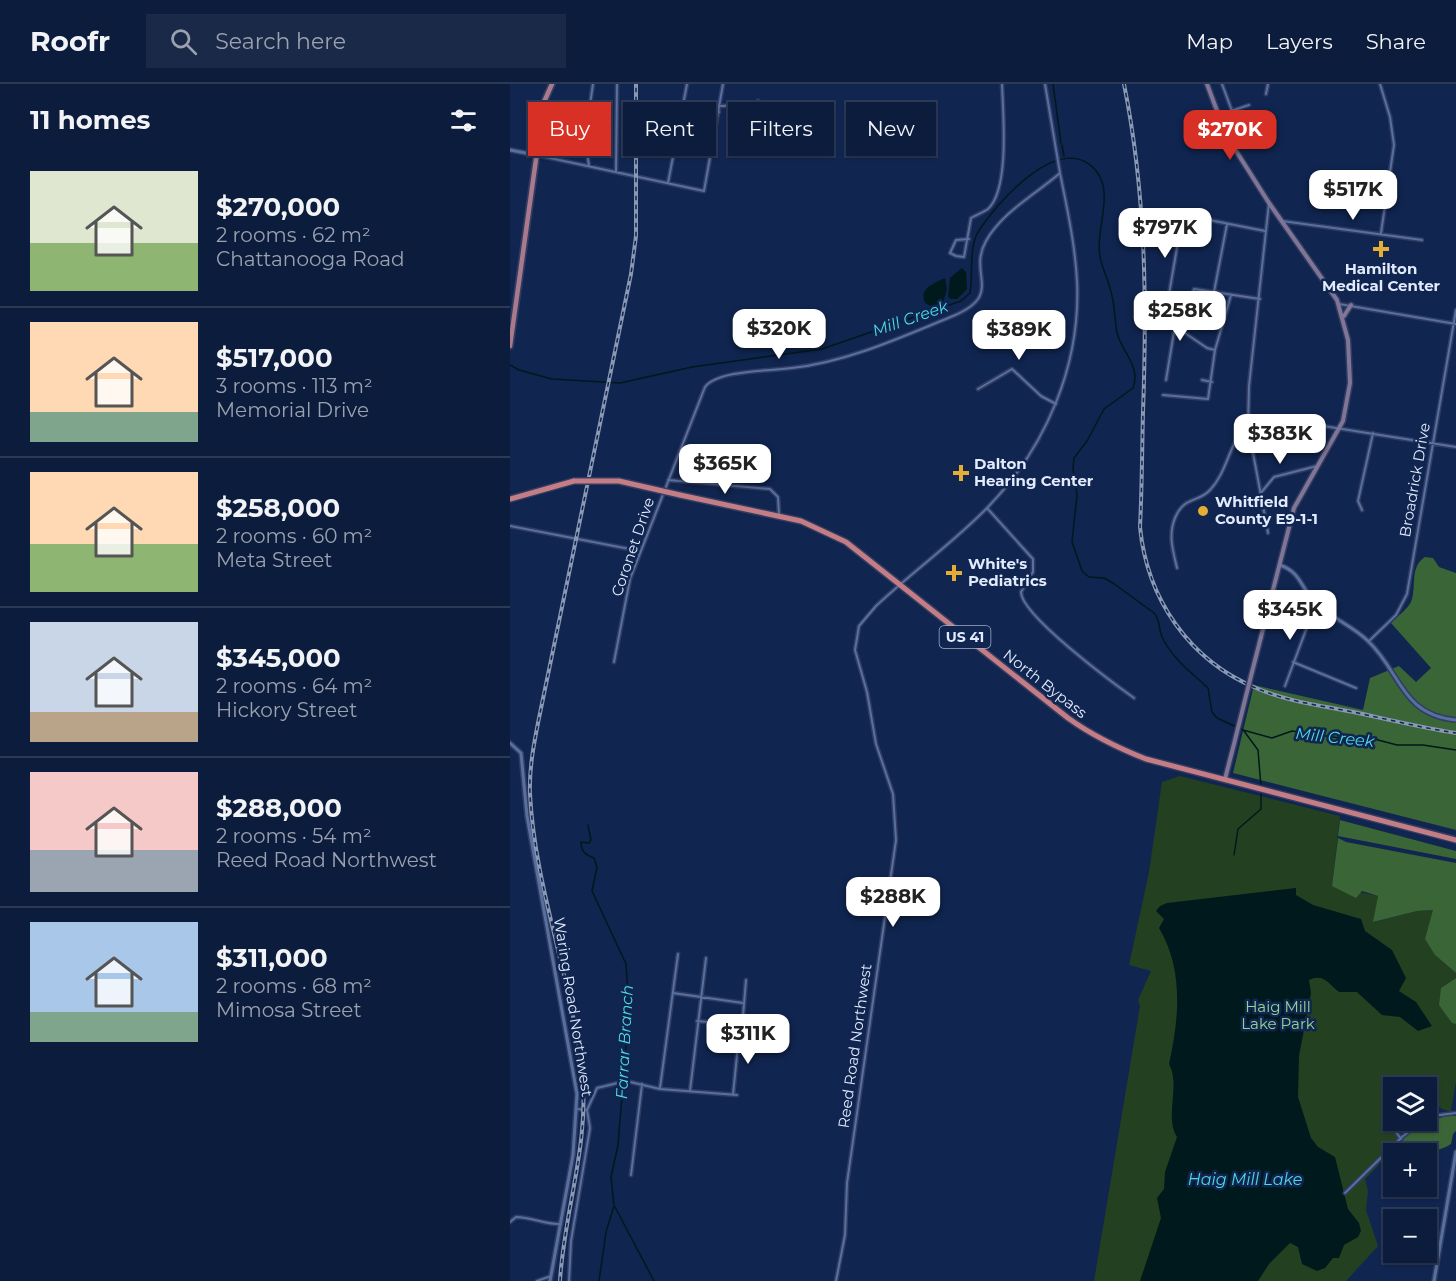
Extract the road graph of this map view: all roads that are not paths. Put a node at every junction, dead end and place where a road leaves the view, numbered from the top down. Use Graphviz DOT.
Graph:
graph roads {
  1 [pos="552,84"];
  2 [pos="593,84"];
  3 [pos="617,84"];
  4 [pos="687,84"];
  5 [pos="723,84"];
  6 [pos="1002,84"];
  7 [pos="1045,84"];
  8 [pos="1207,84"];
  9 [pos="1222,84"];
  10 [pos="1268,84"];
  11 [pos="1380,84"];
  12 [pos="1266,94"];
  13 [pos="758,101"];
  14 [pos="544,102"];
  15 [pos="684,102"];
  16 [pos="1249,105"];
  17 [pos="721,106"];
  18 [pos="1232,111"];
  19 [pos="716,112"];
  20 [pos="719,112"];
  21 [pos="1219,115"];
  22 [pos="510,150"];
  23 [pos="528,153"];
  24 [pos="536,156"];
  25 [pos="541,156"];
  26 [pos="673,156"];
  27 [pos="589,166"];
  28 [pos="616,171"];
  29 [pos="1060,173"];
  30 [pos="668,183"];
  31 [pos="1269,203"];
  32 [pos="1282,221"];
  33 [pos="1227,224"];
  34 [pos="1266,231"];
  35 [pos="1381,233"];
  36 [pos="969,239"];
  37 [pos="1422,240"];
  38 [pos="1214,292"];
  39 [pos="1231,295"];
  40 [pos="1192,296"];
  41 [pos="1260,299"];
  42 [pos="1339,304"];
  43 [pos="1351,305"];
  44 [pos="1456,310"];
  45 [pos="1344,319"];
  46 [pos="1454,324"];
  47 [pos="1175,326"];
  48 [pos="510,346"];
  49 [pos="1215,350"];
  50 [pos="1166,380"];
  51 [pos="1202,380"];
  52 [pos="1212,382"];
  53 [pos="978,389"];
  54 [pos="1163,394"];
  55 [pos="1056,404"];
  56 [pos="1248,426"];
  57 [pos="1341,427"];
  58 [pos="1372,433"];
  59 [pos="1432,442"];
  60 [pos="1456,447"];
  61 [pos="1317,466"];
  62 [pos="668,480"];
  63 [pos="1260,494"];
  64 [pos="511,498"];
  65 [pos="987,508"];
  66 [pos="1362,510"];
  67 [pos="778,515"];
  68 [pos="510,526"];
  69 [pos="1268,533"];
  70 [pos="640,551"];
  71 [pos="1279,564"];
  72 [pos="1177,568"];
  73 [pos="900,585"];
  74 [pos="1316,603"];
  75 [pos="1369,641"];
  76 [pos="614,662"];
  77 [pos="1293,662"];
  78 [pos="1284,686"];
  79 [pos="1356,688"];
  80 [pos="1134,698"];
  81 [pos="1456,720"];
  82 [pos="510,742"];
  83 [pos="1224,780"];
  84 [pos="1456,840"];
  85 [pos="678,954"];
  86 [pos="706,958"];
  87 [pos="746,980"];
  88 [pos="673,993"];
  89 [pos="700,997"];
  90 [pos="743,1003"];
  91 [pos="743,1016"];
  92 [pos="698,1021"];
  93 [pos="642,1084"];
  94 [pos="660,1089"];
  95 [pos="690,1091"];
  96 [pos="577,1109"];
  97 [pos="587,1110"];
  98 [pos="1456,1113"];
  99 [pos="1437,1115"];
  100 [pos="1395,1131"];
  101 [pos="1411,1131"];
  102 [pos="1401,1139"];
  103 [pos="1456,1152"];
  104 [pos="631,1175"];
  105 [pos="1345,1193"];
  106 [pos="510,1222"];
  107 [pos="561,1224"];
  108 [pos="551,1275"];
  109 [pos="537,1281"];
  110 [pos="550,1281"];
  111 [pos="569,1281"];
  112 [pos="836,1281"];
  113 [pos="1434,1281"];
  1 -- 14 [label="main road"];
  2 -- 27 [label="street"];
  3 -- 28 [label="street"];
  4 -- 15 [label="street"];
  5 -- 17 [label="street"];
  6 -- 36 [label="street"];
  7 -- 29 [label="street"];
  8 -- 21 [label="main road"];
  9 -- 18 [label="street"];
  10 -- 12 [label="street"];
  11 -- 35 [label="street"];
  13 -- 17 [label="street"];
  16 -- 18 [label="street"];
  17 -- 20 [label="street"];
  18 -- 21 [label="street"];
  19 -- 20 [label="street"];
  20 -- 30 [label="street"];
  21 -- 31 [label="main road"];
  22 -- 23 [label="street"];
  24 -- 48 [label="main road"];
  25 -- 27 [label="street"];
  26 -- 30 [label="street"];
  27 -- 28 [label="street"];
  28 -- 30 [label="street"];
  29 -- 55 [label="street, Reed Road Northwest"];
  29 -- 62 [label="street, Coronet Drive"];
  31 -- 32 [label="main road"];
  31 -- 34 [label="street"];
  32 -- 35 [label="street"];
  32 -- 42 [label="main road"];
  33 -- 34 [label="street"];
  33 -- 38 [label="street"];
  33 -- 47 [label="street"];
  34 -- 41 [label="street"];
  35 -- 37 [label="street"];
  36 -- 36 [label="street"];
  38 -- 39 [label="street"];
  38 -- 40 [label="street"];
  39 -- 41 [label="street"];
  39 -- 49 [label="street"];
  41 -- 56 [label="street"];
  42 -- 43 [label="street"];
  42 -- 45 [label="main road"];
  43 -- 45 [label="main road"];
  43 -- 46 [label="street"];
  44 -- 46 [label="street, Broadrick Drive"];
  45 -- 57 [label="main road"];
  46 -- 59 [label="street, Broadrick Drive"];
  47 -- 49 [label="street"];
  47 -- 50 [label="street"];
  49 -- 52 [label="street"];
  51 -- 52 [label="street"];
  52 -- 54 [label="street"];
  53 -- 55 [label="street"];
  55 -- 65 [label="street, Reed Road Northwest"];
  56 -- 57 [label="street"];
  56 -- 63 [label="street"];
  56 -- 72 [label="street"];
  57 -- 58 [label="street"];
  57 -- 61 [label="main road"];
  58 -- 59 [label="street"];
  58 -- 66 [label="street"];
  59 -- 60 [label="street"];
  59 -- 75 [label="street, Broadrick Drive"];
  61 -- 63 [label="street"];
  61 -- 71 [label="main road"];
  62 -- 67 [label="street"];
  62 -- 70 [label="street, Coronet Drive"];
  63 -- 69 [label="street"];
  64 -- 67 [label="highway, North Bypass / US 41, bridge"];
  65 -- 73 [label="street, Reed Road Northwest"];
  65 -- 80 [label="street"];
  67 -- 73 [label="highway, North Bypass / US 41"];
  68 -- 70 [label="street"];
  70 -- 76 [label="street, Coronet Drive"];
  71 -- 74 [label="street"];
  71 -- 83 [label="main road, bridge"];
  73 -- 83 [label="highway, North Bypass / US 41"];
  73 -- 112 [label="street, Reed Road Northwest"];
  74 -- 75 [label="street"];
  74 -- 77 [label="street"];
  75 -- 81 [label="street"];
  77 -- 78 [label="street"];
  77 -- 79 [label="street"];
  82 -- 96 [label="street, Waring Road Northwest"];
  83 -- 84 [label="highway, North Bypass / US 41"];
  85 -- 88 [label="street"];
  86 -- 89 [label="street"];
  87 -- 90 [label="street"];
  88 -- 89 [label="street"];
  88 -- 94 [label="street"];
  89 -- 90 [label="street"];
  89 -- 92 [label="street"];
  90 -- 91 [label="street"];
  92 -- 95 [label="street"];
  92 -- 95 [label="street"];
  93 -- 94 [label="street"];
  93 -- 97 [label="street"];
  93 -- 104 [label="street"];
  94 -- 95 [label="street"];
  96 -- 97 [label="street"];
  96 -- 107 [label="street, Waring Road Northwest"];
  97 -- 111 [label="street"];
  98 -- 99 [label="street"];
  100 -- 102 [label="street"];
  101 -- 102 [label="street"];
  102 -- 105 [label="street"];
  103 -- 113 [label="street"];
  106 -- 107 [label="street"];
  107 -- 108 [label="street, Waring Road Northwest"];
  108 -- 109 [label="street"];
  108 -- 110 [label="street, Waring Road Northwest"];
}
